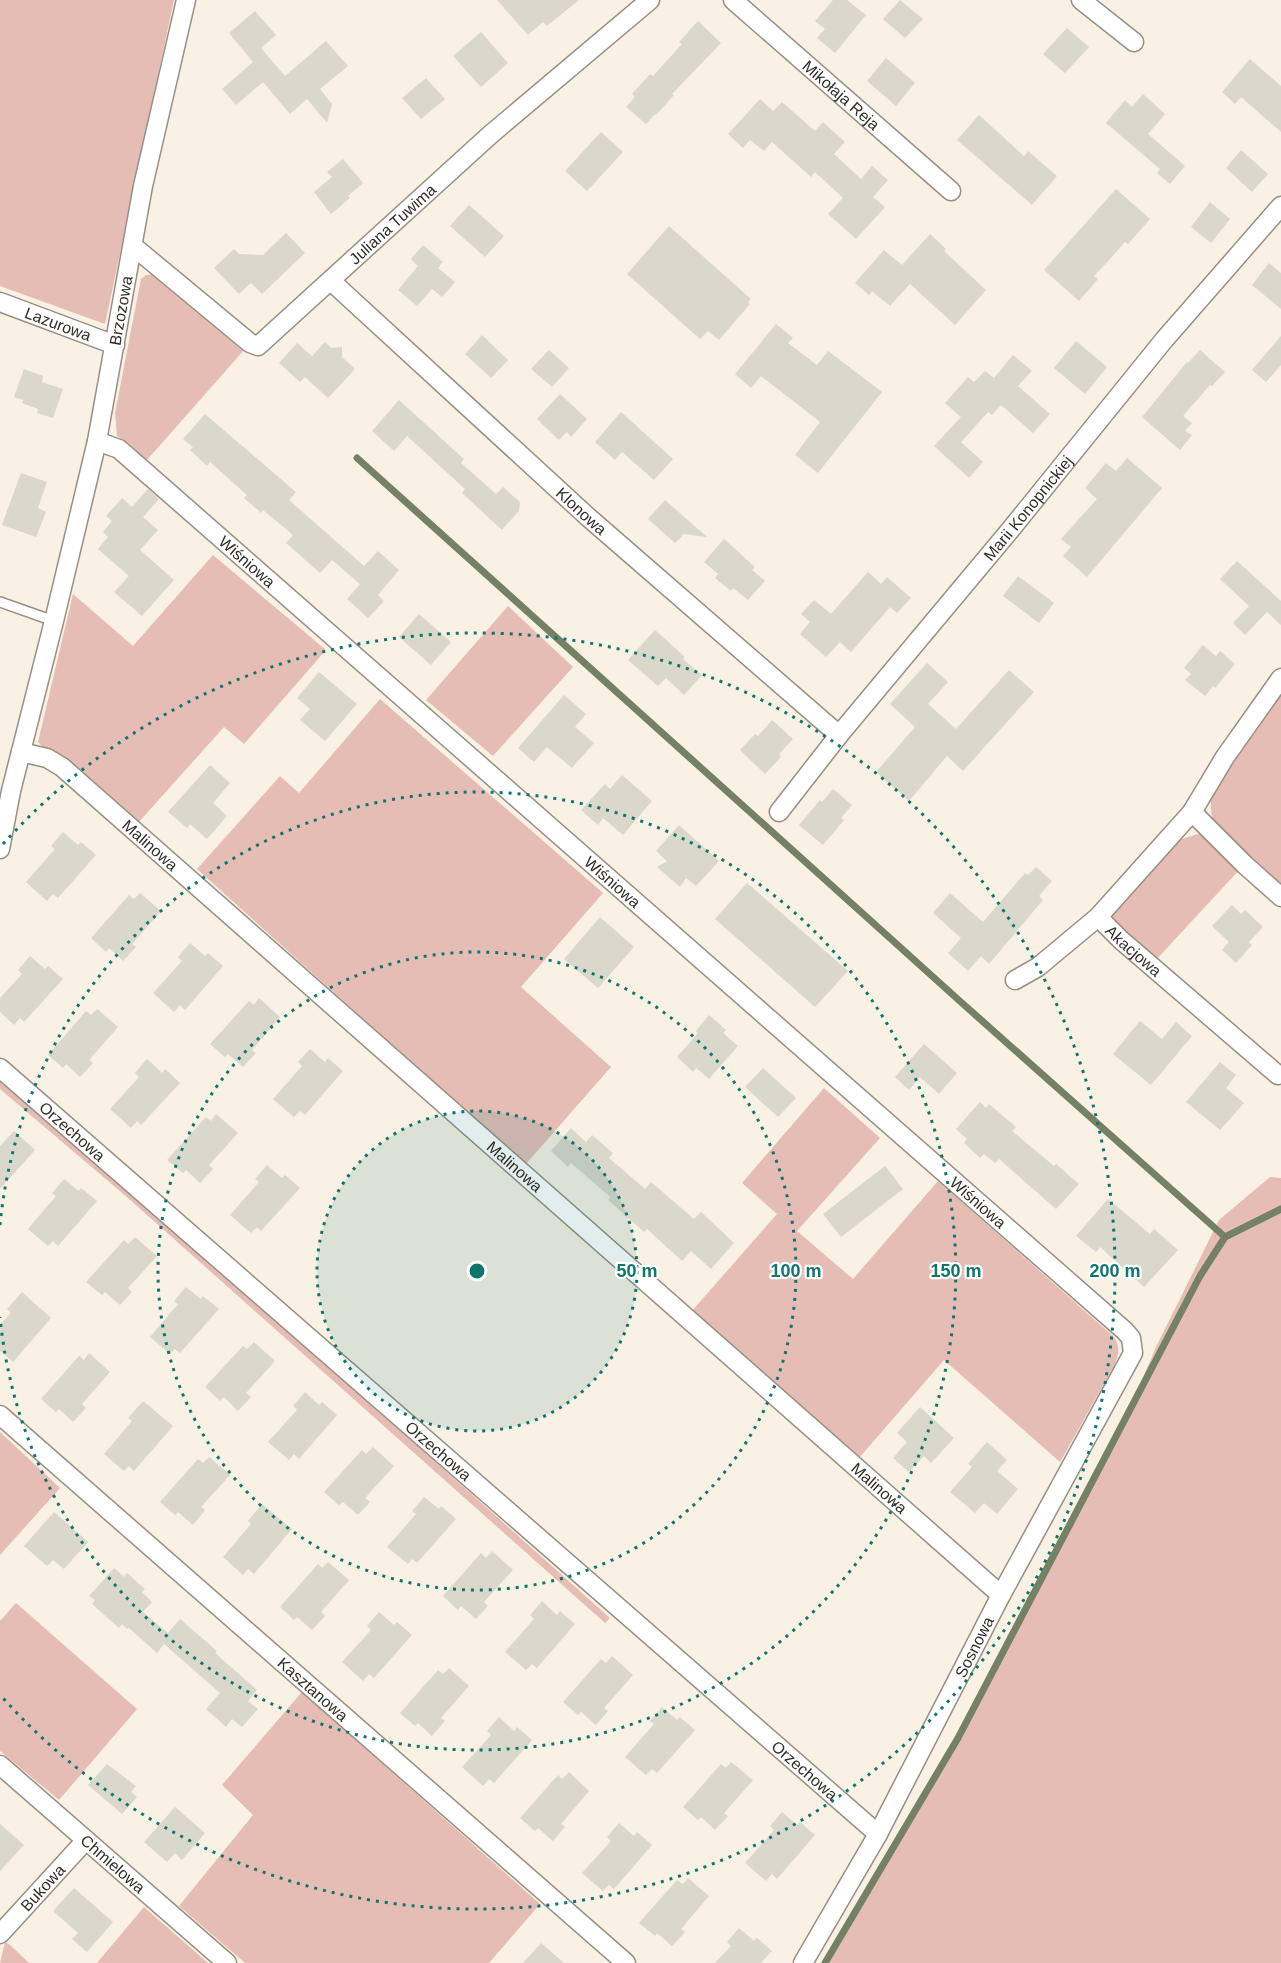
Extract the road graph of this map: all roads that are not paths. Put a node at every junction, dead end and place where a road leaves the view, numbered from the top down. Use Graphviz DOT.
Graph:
graph roads {
  1 [pos="186,0"];
  2 [pos="651,0"];
  3 [pos="733,0"];
  4 [pos="1081,0"];
  5 [pos="1134,42"];
  6 [pos="951,190"];
  7 [pos="1281,206"];
  8 [pos="133,246"];
  9 [pos="331,281"];
  10 [pos="0,302"];
  11 [pos="115,345"];
  12 [pos="97,441"];
  13 [pos="0,602"];
  14 [pos="54,621"];
  15 [pos="1281,678"];
  16 [pos="839,735"];
  17 [pos="21,752"];
  18 [pos="779,812"];
  19 [pos="1192,812"];
  20 [pos="1,838"];
  21 [pos="1281,897"];
  22 [pos="1098,917"];
  23 [pos="1015,980"];
  24 [pos="0,1068"];
  25 [pos="1278,1075"];
  26 [pos="1125,1331"];
  27 [pos="0,1414"];
  28 [pos="1001,1595"];
  29 [pos="0,1764"];
  30 [pos="878,1834"];
  31 [pos="86,1840"];
  32 [pos="0,1934"];
  33 [pos="227,1963"];
  34 [pos="626,1963"];
  35 [pos="803,1963"];
  1 -- 8 [label="street, Brzozowa"];
  2 -- 9 [label="street, Juliana Tuwima"];
  3 -- 6 [label="street, Mikołaja Reja"];
  4 -- 5 [label="street"];
  7 -- 16 [label="street, Marii Konopnickiej"];
  8 -- 9 [label="street, Juliana Tuwima"];
  8 -- 11 [label="street, Brzozowa"];
  9 -- 16 [label="street, Klonowa"];
  10 -- 11 [label="street, Lazurowa"];
  11 -- 12 [label="street, Brzozowa"];
  12 -- 14 [label="street, Brzozowa"];
  12 -- 26 [label="street, Wiśniowa"];
  13 -- 14 [label="lane"];
  14 -- 17 [label="street, Brzozowa"];
  15 -- 19 [label="street, Akacjowa"];
  16 -- 18 [label="street, Marii Konopnickiej"];
  17 -- 20 [label="street, Brzozowa"];
  17 -- 28 [label="street, Malinowa"];
  19 -- 21 [label="street"];
  19 -- 22 [label="street, Akacjowa"];
  22 -- 23 [label="street"];
  22 -- 25 [label="street, Akacjowa"];
  24 -- 30 [label="street, Orzechowa"];
  26 -- 28 [label="street, Sosnowa"];
  27 -- 34 [label="street, Kasztanowa"];
  28 -- 30 [label="street, Sosnowa"];
  29 -- 31 [label="street, Chmielowa"];
  30 -- 35 [label="street, Sosnowa"];
  31 -- 32 [label="street, Bukowa"];
  31 -- 33 [label="street, Chmielowa"];
}
